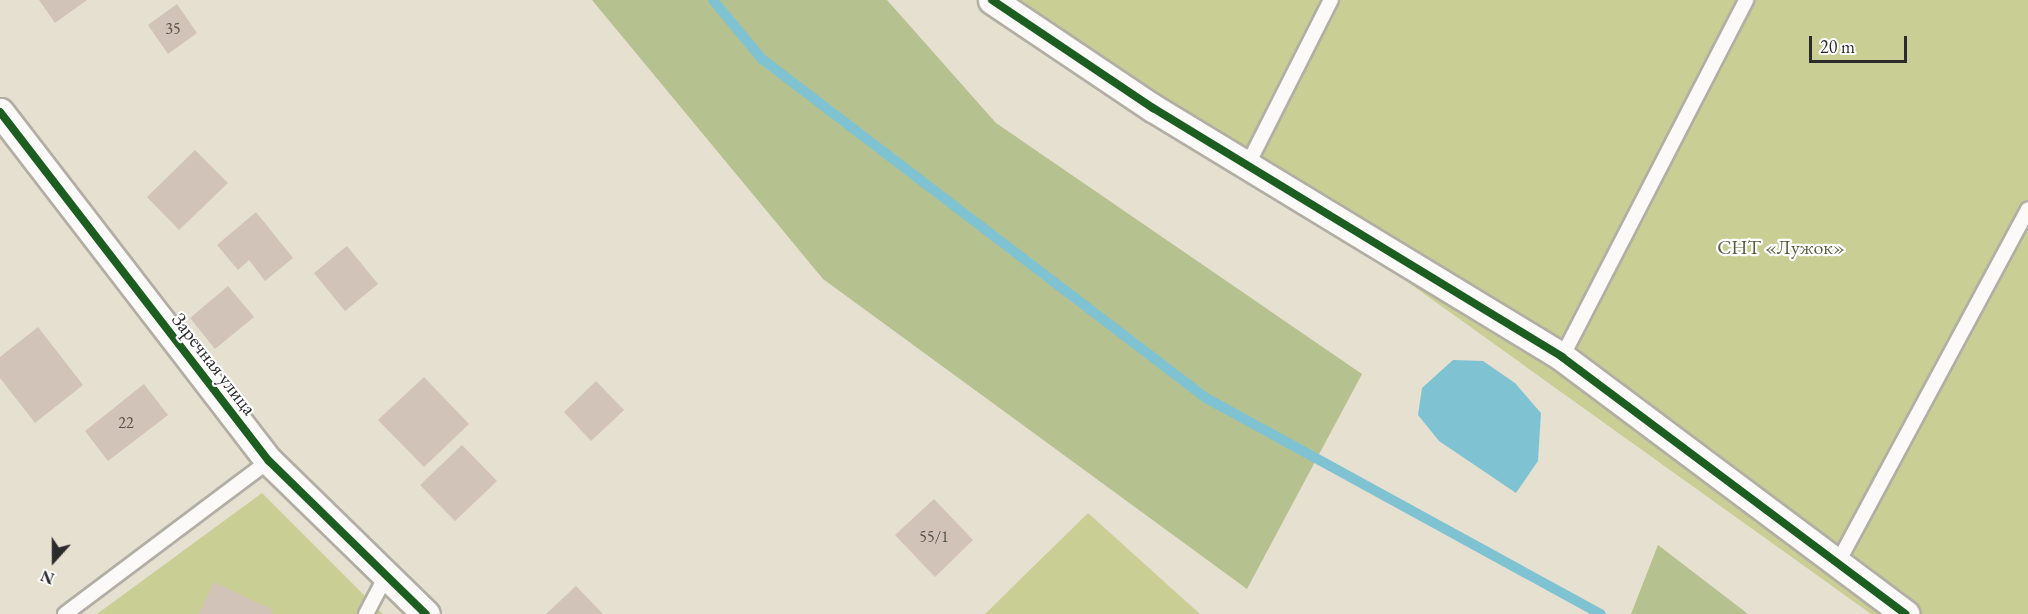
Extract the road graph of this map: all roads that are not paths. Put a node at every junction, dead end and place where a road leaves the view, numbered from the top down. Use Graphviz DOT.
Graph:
graph roads {
  1 [pos="1331,0"];
  2 [pos="1746,0"];
  3 [pos="1000,2"];
  4 [pos="0,112"];
  5 [pos="1247,166"];
  6 [pos="2028,209"];
  7 [pos="1562,357"];
  8 [pos="269,461"];
  9 [pos="1836,566"];
  10 [pos="387,574"];
  11 [pos="65,614"];
  12 [pos="366,614"];
  13 [pos="426,614"];
  14 [pos="1906,614"];
  1 -- 5 [label="lane"];
  2 -- 7 [label="lane"];
  3 -- 5 [label="street"];
  4 -- 8 [label="street, Заречная улица"];
  5 -- 7 [label="street"];
  6 -- 9 [label="lane"];
  7 -- 9 [label="street"];
  8 -- 10 [label="street, Заречная улица"];
  8 -- 11 [label="lane"];
  9 -- 14 [label="street"];
  10 -- 12 [label="lane"];
  10 -- 13 [label="street, Заречная улица"];
}
